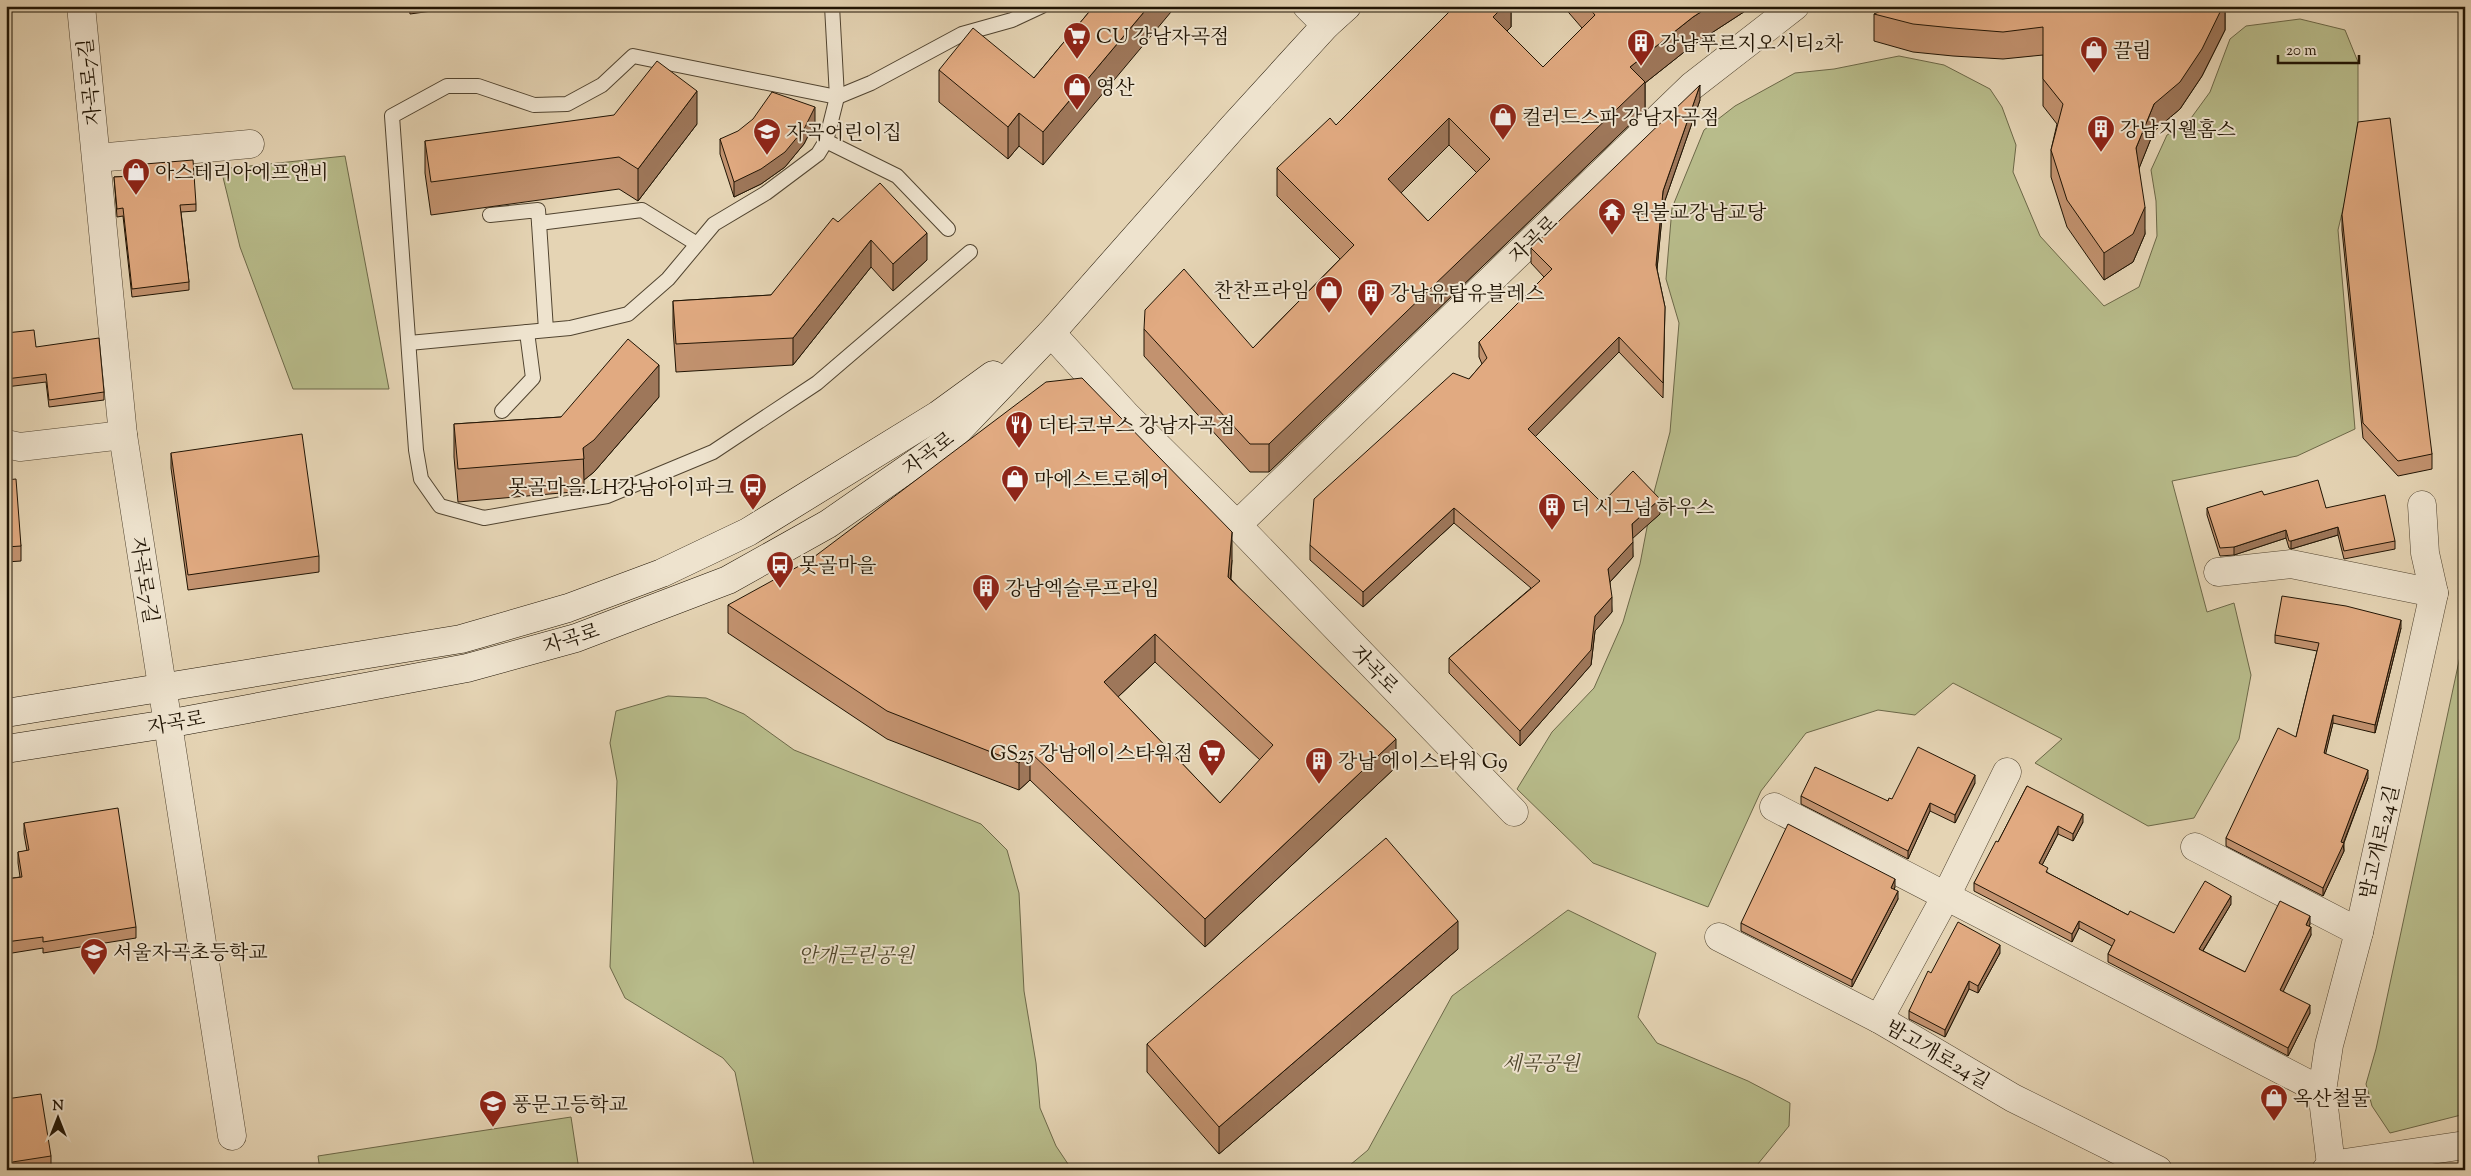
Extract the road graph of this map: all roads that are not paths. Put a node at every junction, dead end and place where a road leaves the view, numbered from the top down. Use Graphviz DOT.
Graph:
graph roads {
  1 [pos="81,6"];
  2 [pos="832,6"];
  3 [pos="1042,6"];
  4 [pos="1306,6"];
  5 [pos="1347,6"];
  6 [pos="1795,6"];
  7 [pos="1326,25"];
  8 [pos="837,97"];
  9 [pos="826,142"];
  10 [pos="250,144"];
  11 [pos="96,158"];
  12 [pos="490,215"];
  13 [pos="539,223"];
  14 [pos="948,229"];
  15 [pos="697,244"];
  16 [pos="970,252"];
  17 [pos="546,330"];
  18 [pos="527,332"];
  19 [pos="1051,333"];
  20 [pos="408,343"];
  21 [pos="502,411"];
  22 [pos="123,435"];
  23 [pos="6,444"];
  24 [pos="2422,505"];
  25 [pos="1237,525"];
  26 [pos="2218,572"];
  27 [pos="2434,593"];
  28 [pos="162,688"];
  29 [pos="6,713"];
  30 [pos="167,724"];
  31 [pos="6,749"];
  32 [pos="2007,772"];
  33 [pos="1774,807"];
  34 [pos="1514,812"];
  35 [pos="2194,847"];
  36 [pos="1946,896"];
  37 [pos="2359,932"];
  38 [pos="1719,937"];
  39 [pos="1879,1019"];
  40 [pos="2322,1091"];
  41 [pos="232,1136"];
  42 [pos="2465,1145"];
  43 [pos="2329,1167"];
  44 [pos="2158,1170"];
  1 -- 11 [label="street, 자곡로7길"];
  2 -- 8 [label="lane"];
  3 -- 8 [label="lane"];
  4 -- 7 [label="street"];
  5 -- 7 [label="street, 자곡로"];
  6 -- 25 [label="street, 자곡로"];
  7 -- 19 [label="street, 자곡로"];
  8 -- 9 [label="lane"];
  8 -- 20 [label="lane"];
  9 -- 14 [label="lane"];
  9 -- 15 [label="lane"];
  10 -- 11 [label="street"];
  11 -- 22 [label="street, 자곡로7길"];
  12 -- 13 [label="lane"];
  13 -- 15 [label="lane"];
  13 -- 17 [label="lane"];
  15 -- 17 [label="lane"];
  16 -- 20 [label="lane"];
  17 -- 18 [label="lane"];
  18 -- 20 [label="lane"];
  18 -- 21 [label="lane"];
  19 -- 25 [label="street, 자곡로"];
  19 -- 28 [label="street, 자곡로"];
  19 -- 30 [label="street, 자곡로"];
  22 -- 23 [label="street"];
  22 -- 28 [label="street, 자곡로7길"];
  24 -- 27 [label="street, 밤고개로24길"];
  25 -- 34 [label="street, 자곡로"];
  26 -- 27 [label="street"];
  27 -- 37 [label="street, 밤고개로24길"];
  28 -- 29 [label="street, 자곡로"];
  28 -- 30 [label="street, 자곡로7길"];
  30 -- 31 [label="street, 자곡로"];
  30 -- 41 [label="street, 자곡로7길"];
  32 -- 36 [label="street"];
  33 -- 36 [label="street"];
  35 -- 37 [label="street"];
  36 -- 39 [label="street"];
  36 -- 40 [label="street"];
  37 -- 40 [label="street, 밤고개로24길"];
  38 -- 39 [label="street, 밤고개로24길"];
  39 -- 44 [label="street, 밤고개로24길"];
  40 -- 43 [label="street, 밤고개로24길"];
  42 -- 43 [label="street, 밤고개로24길"];
}
